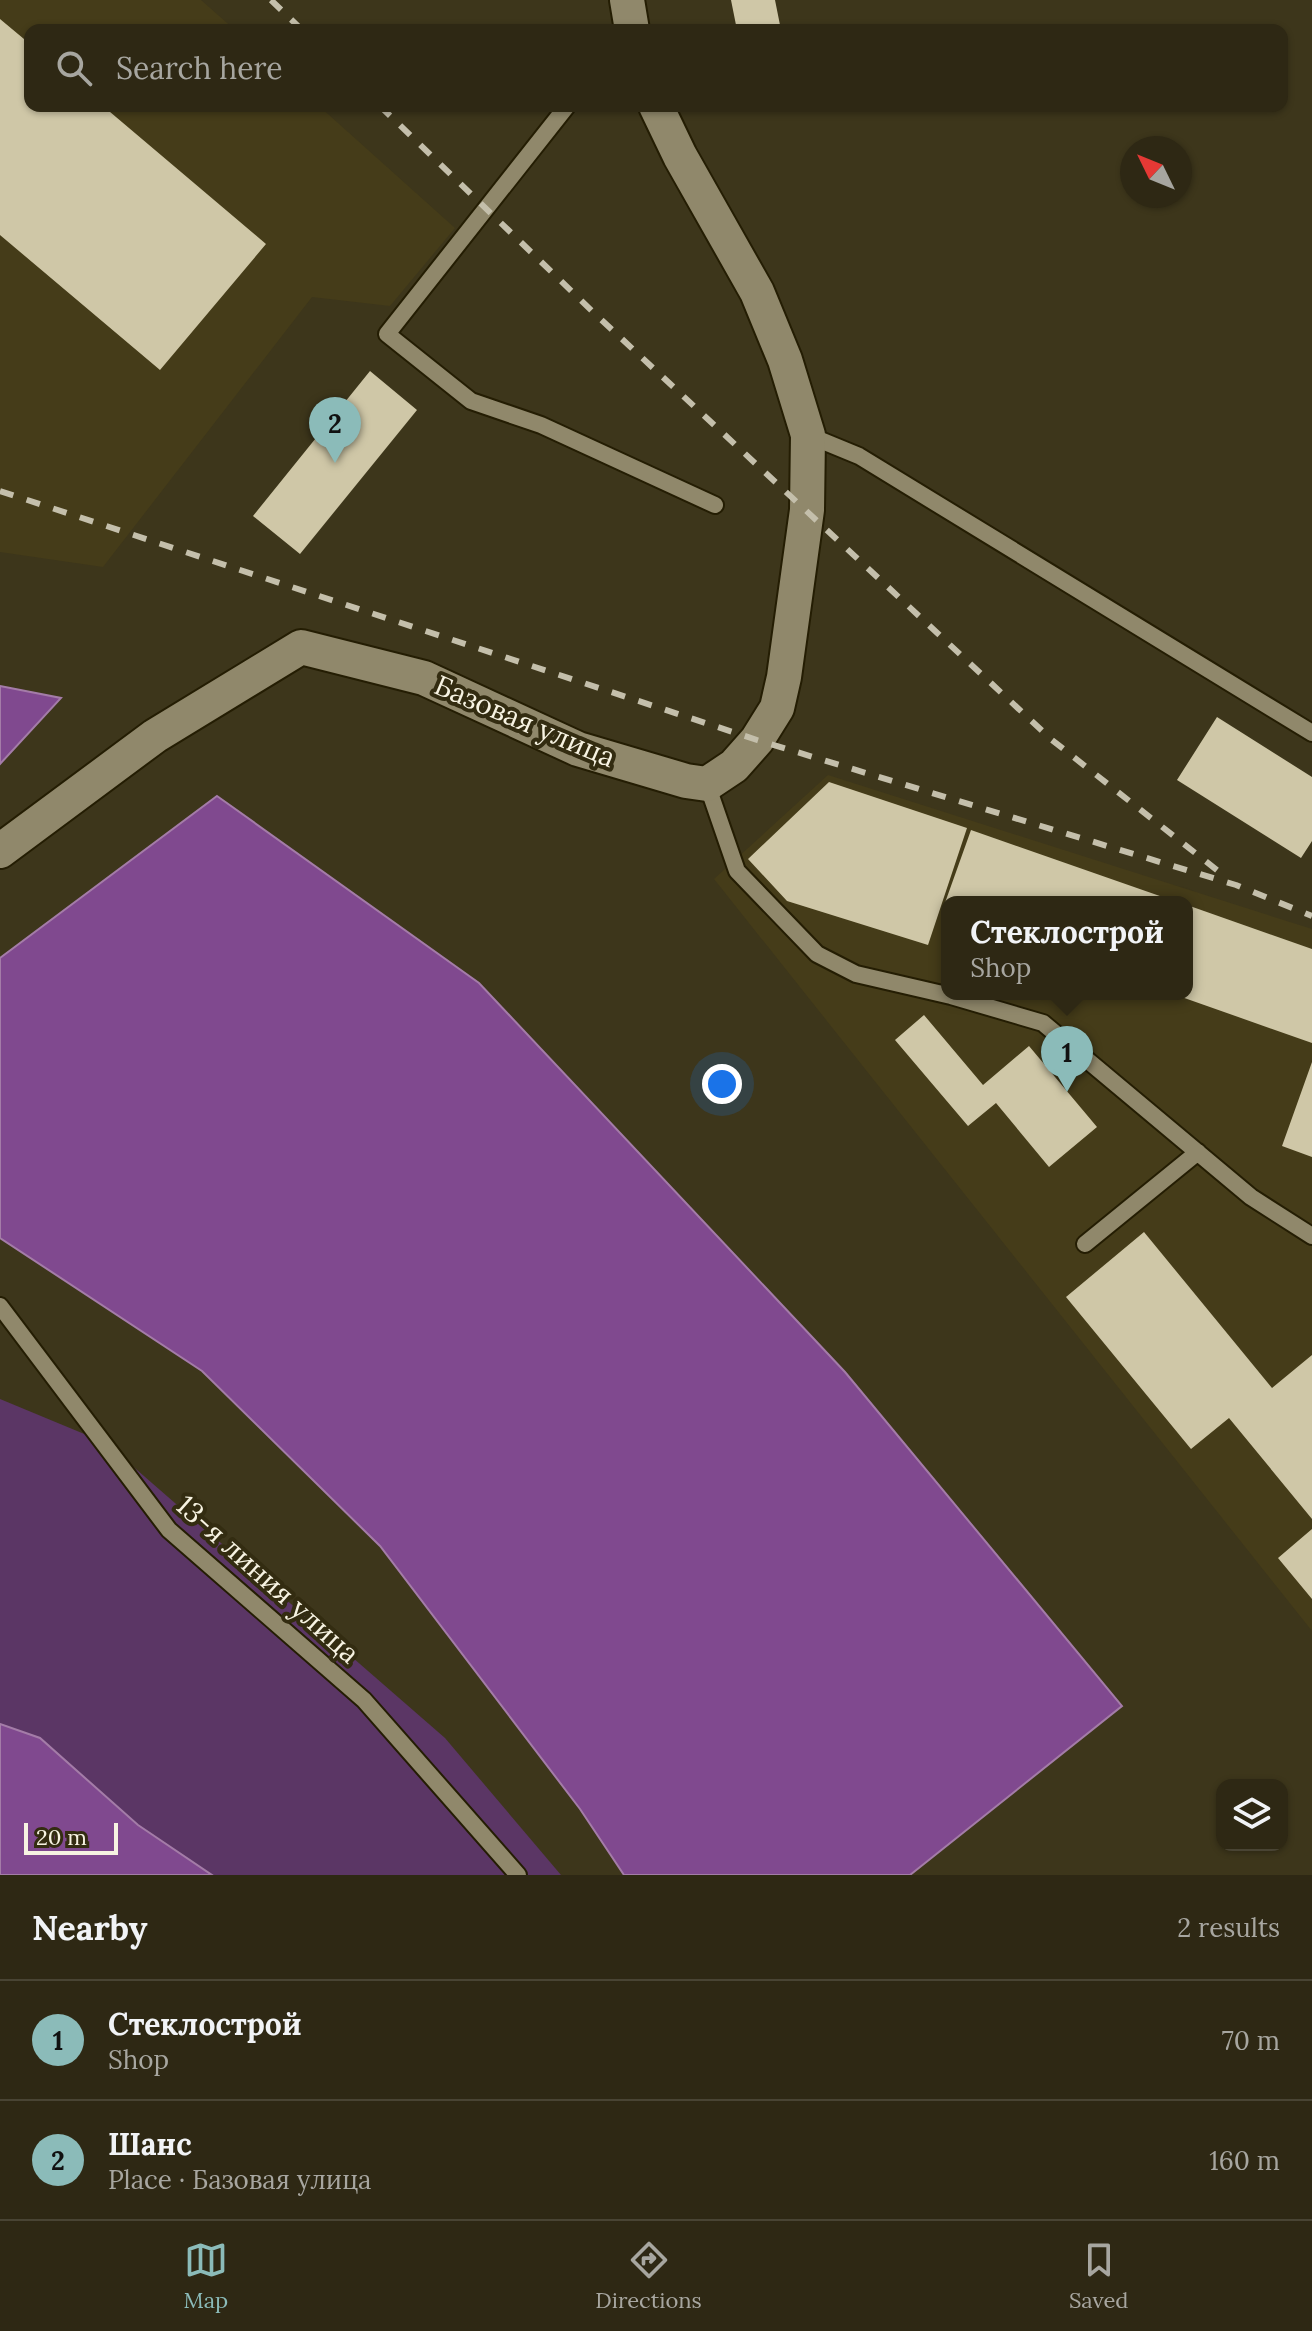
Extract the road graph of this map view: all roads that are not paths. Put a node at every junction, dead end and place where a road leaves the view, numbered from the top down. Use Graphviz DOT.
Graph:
graph roads {
  1 [pos="562,112"];
  2 [pos="659,112"];
  3 [pos="808,435"];
  4 [pos="715,505"];
  5 [pos="1312,733"];
  6 [pos="707,784"];
  7 [pos="0,851"];
  8 [pos="941,994"];
  9 [pos="965,1000"];
  10 [pos="1198,1152"];
  11 [pos="1312,1236"];
  12 [pos="1085,1244"];
  13 [pos="0,1306"];
  14 [pos="518,1875"];
  1 -- 4 [label="lane"];
  2 -- 3 [label="street"];
  3 -- 5 [label="lane"];
  3 -- 6 [label="street"];
  6 -- 7 [label="street, Базовая улица"];
  6 -- 8 [label="lane"];
  9 -- 10 [label="lane"];
  10 -- 11 [label="lane"];
  10 -- 12 [label="lane"];
  13 -- 14 [label="lane, 13-я линия улица"];
}
